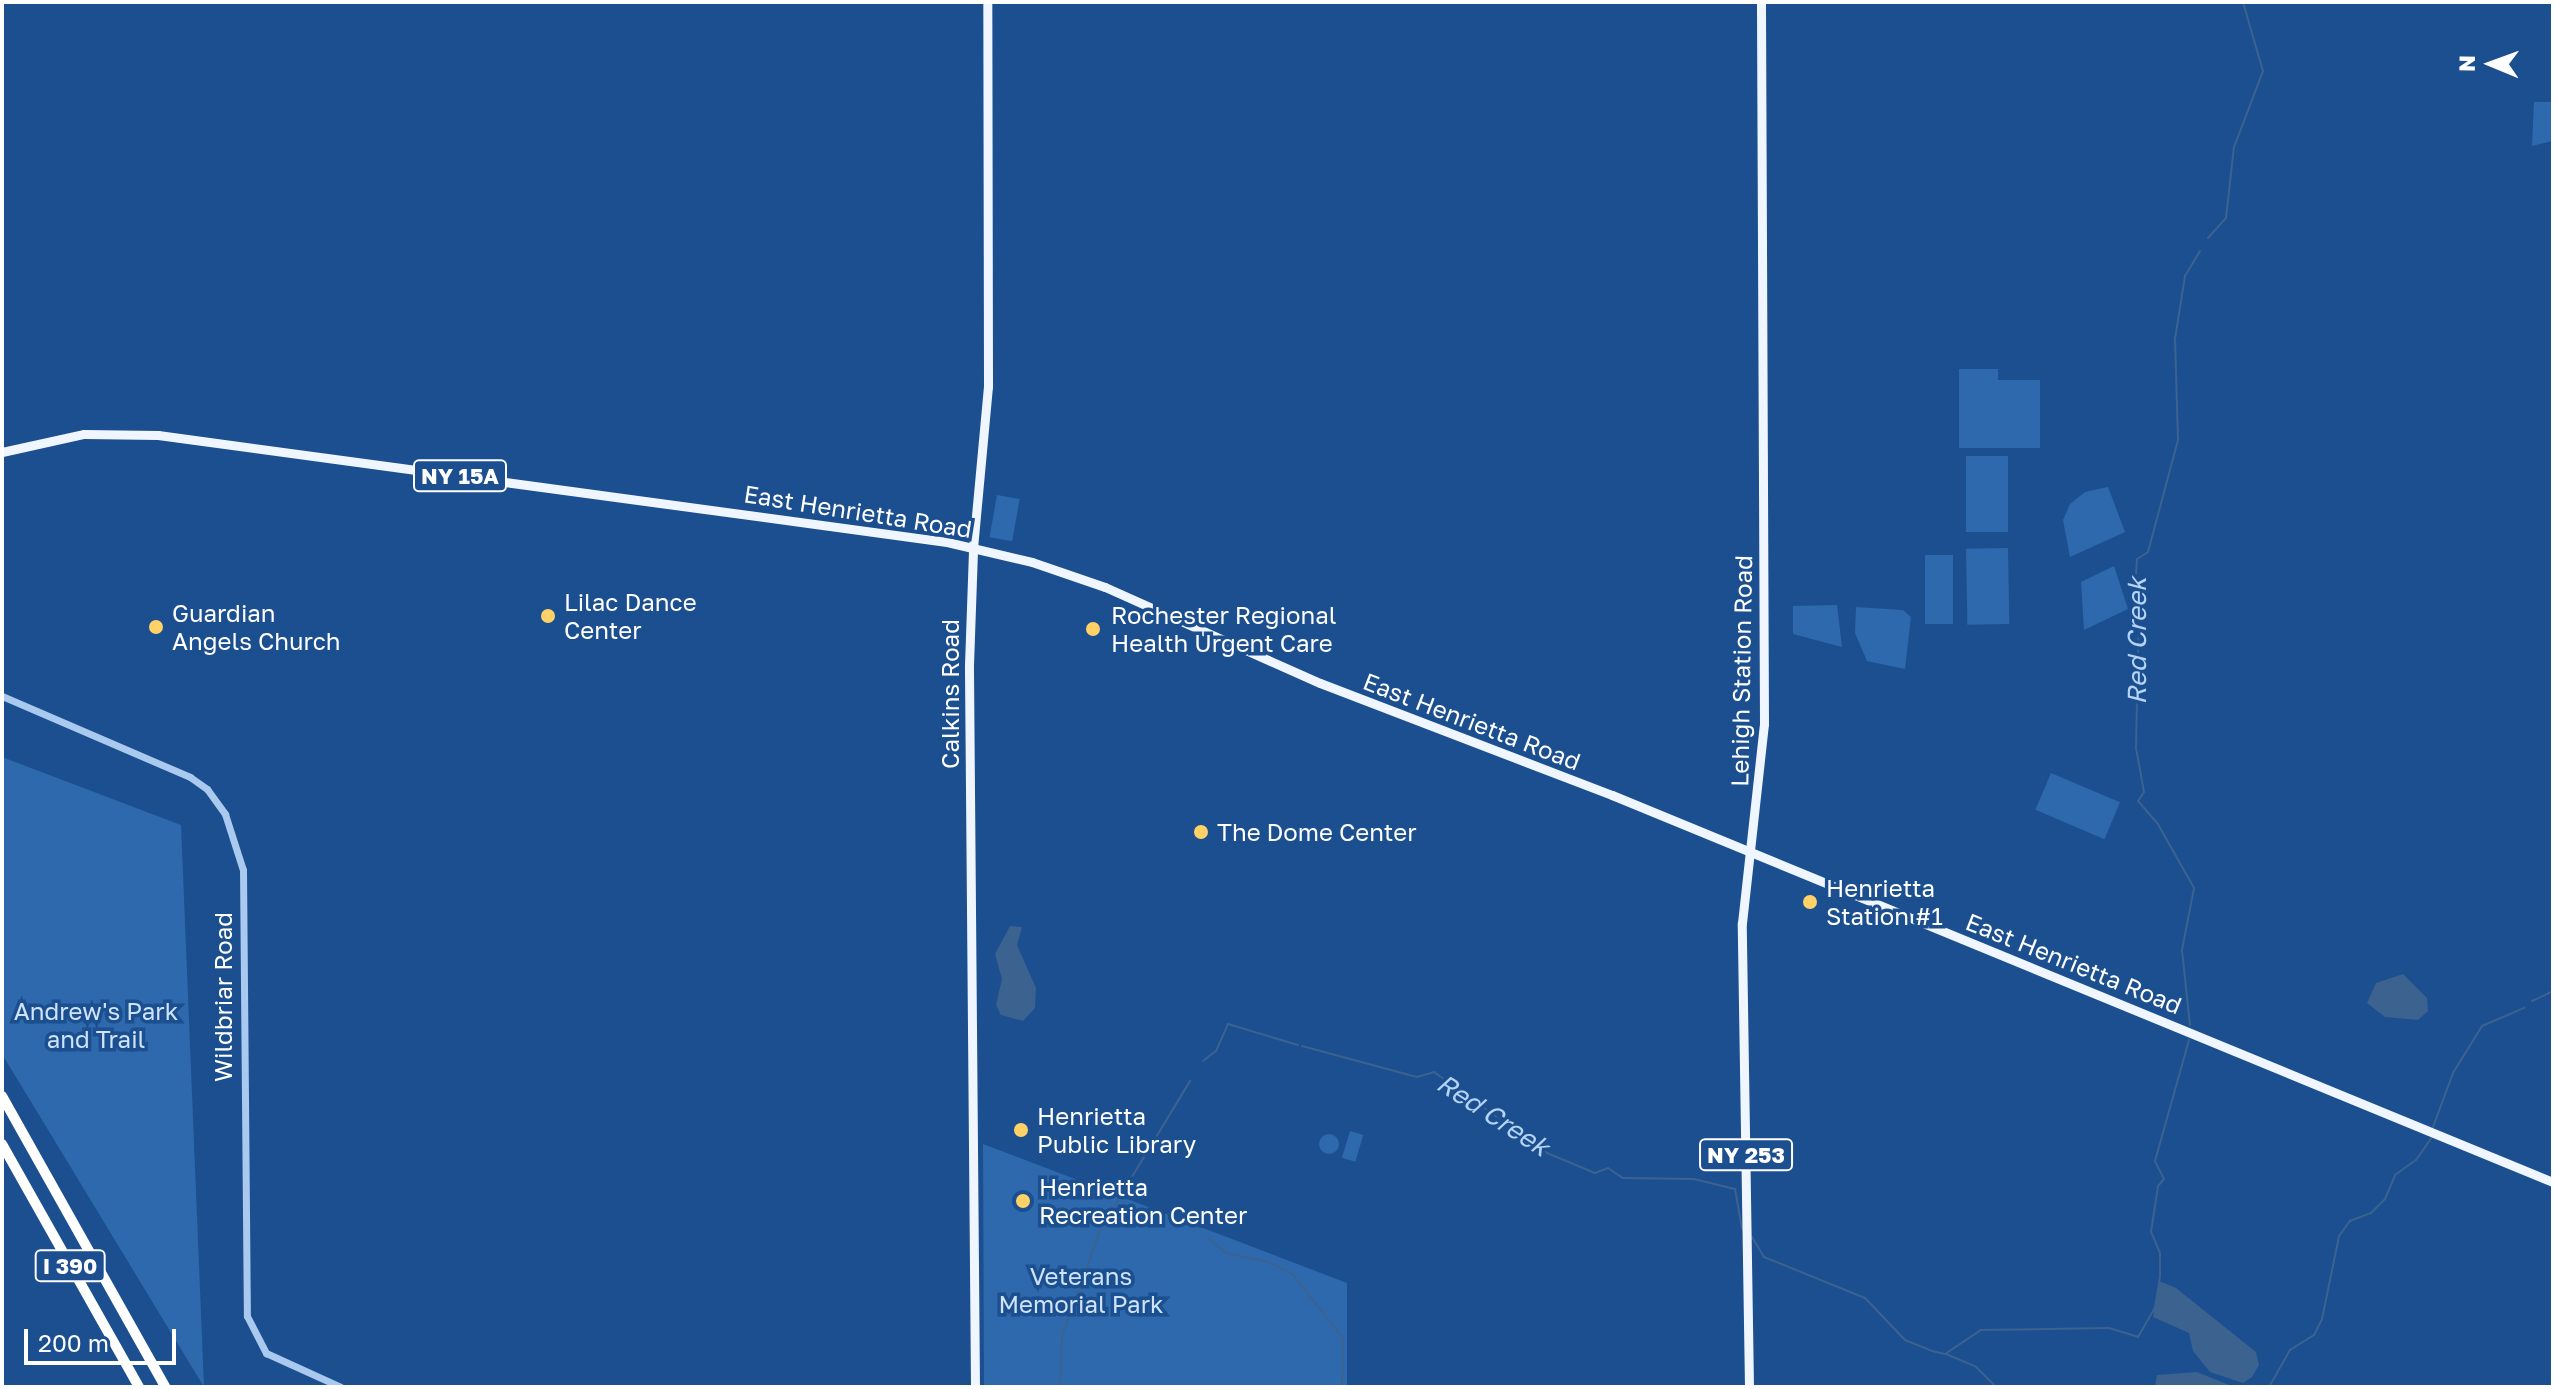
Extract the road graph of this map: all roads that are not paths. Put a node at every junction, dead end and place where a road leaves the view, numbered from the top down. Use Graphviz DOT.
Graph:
graph roads {
  1 [pos="987,2"];
  2 [pos="1761,2"];
  3 [pos="2,452"];
  4 [pos="973,548"];
  5 [pos="2,696"];
  6 [pos="1749,852"];
  7 [pos="2,1096"];
  8 [pos="2,1144"];
  9 [pos="2553,1182"];
  10 [pos="120,1306"];
  11 [pos="139,1387"];
  12 [pos="165,1387"];
  13 [pos="172,1387"];
  14 [pos="341,1387"];
  15 [pos="975,1387"];
  16 [pos="1749,1387"];
  1 -- 4 [label="main road, Calkins Road"];
  2 -- 6 [label="main road, Lehigh Station Road / NY 253"];
  3 -- 4 [label="main road, East Henrietta Road / NY 15A"];
  4 -- 6 [label="main road, East Henrietta Road / NY 15A"];
  4 -- 15 [label="main road, Calkins Road"];
  5 -- 14 [label="street, Wildbriar Road"];
  6 -- 9 [label="main road, East Henrietta Road / NY 15A"];
  6 -- 16 [label="main road, Lehigh Station Road / NY 253"];
  7 -- 10 [label="highway, I 390"];
  8 -- 11 [label="highway, I 390"];
  10 -- 12 [label="highway, I 390"];
  10 -- 13 [label="highway"];
}
